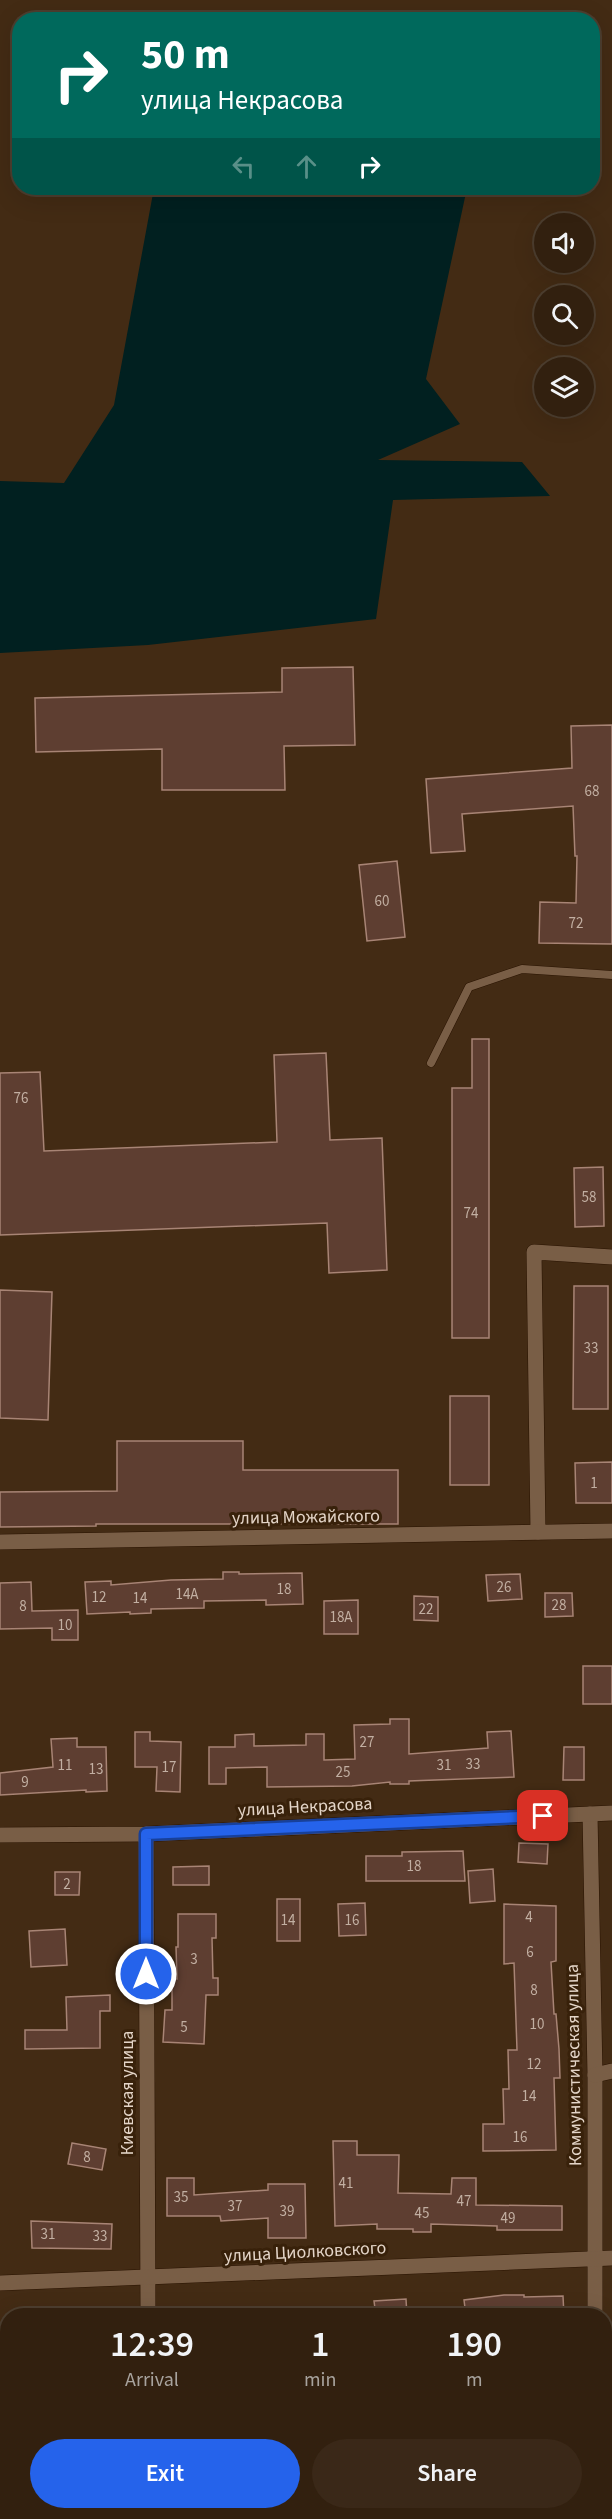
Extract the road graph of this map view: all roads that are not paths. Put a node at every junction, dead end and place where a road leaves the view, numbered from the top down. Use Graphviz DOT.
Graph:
graph roads {
  1 [pos="612,975"];
  2 [pos="431,1063"];
  3 [pos="612,1257"];
  4 [pos="612,1530"];
  5 [pos="538,1532"];
  6 [pos="0,1542"];
  7 [pos="590,1814"];
  8 [pos="612,1814"];
  9 [pos="146,1834"];
  10 [pos="0,1835"];
  11 [pos="612,2071"];
  12 [pos="595,2075"];
  13 [pos="595,2258"];
  14 [pos="612,2258"];
  15 [pos="146,2278"];
  16 [pos="0,2283"];
  17 [pos="148,2308"];
  18 [pos="595,2308"];
  1 -- 2 [label="lane"];
  3 -- 5 [label="street"];
  4 -- 5 [label="street, улица Можайского"];
  5 -- 6 [label="street, улица Можайского"];
  7 -- 8 [label="street, улица Некрасова"];
  7 -- 9 [label="street, улица Некрасова"];
  7 -- 12 [label="street, Коммунистическая улица"];
  9 -- 10 [label="street, улица Некрасова"];
  9 -- 15 [label="street, Киевская улица"];
  11 -- 12 [label="street"];
  12 -- 13 [label="street, Коммунистическая улица"];
  13 -- 14 [label="street, улица Циолковского"];
  13 -- 15 [label="street, улица Циолковского"];
  13 -- 18 [label="street, Коммунистическая улица"];
  15 -- 16 [label="street, улица Циолковского"];
  15 -- 17 [label="street, Киевская улица"];
}
